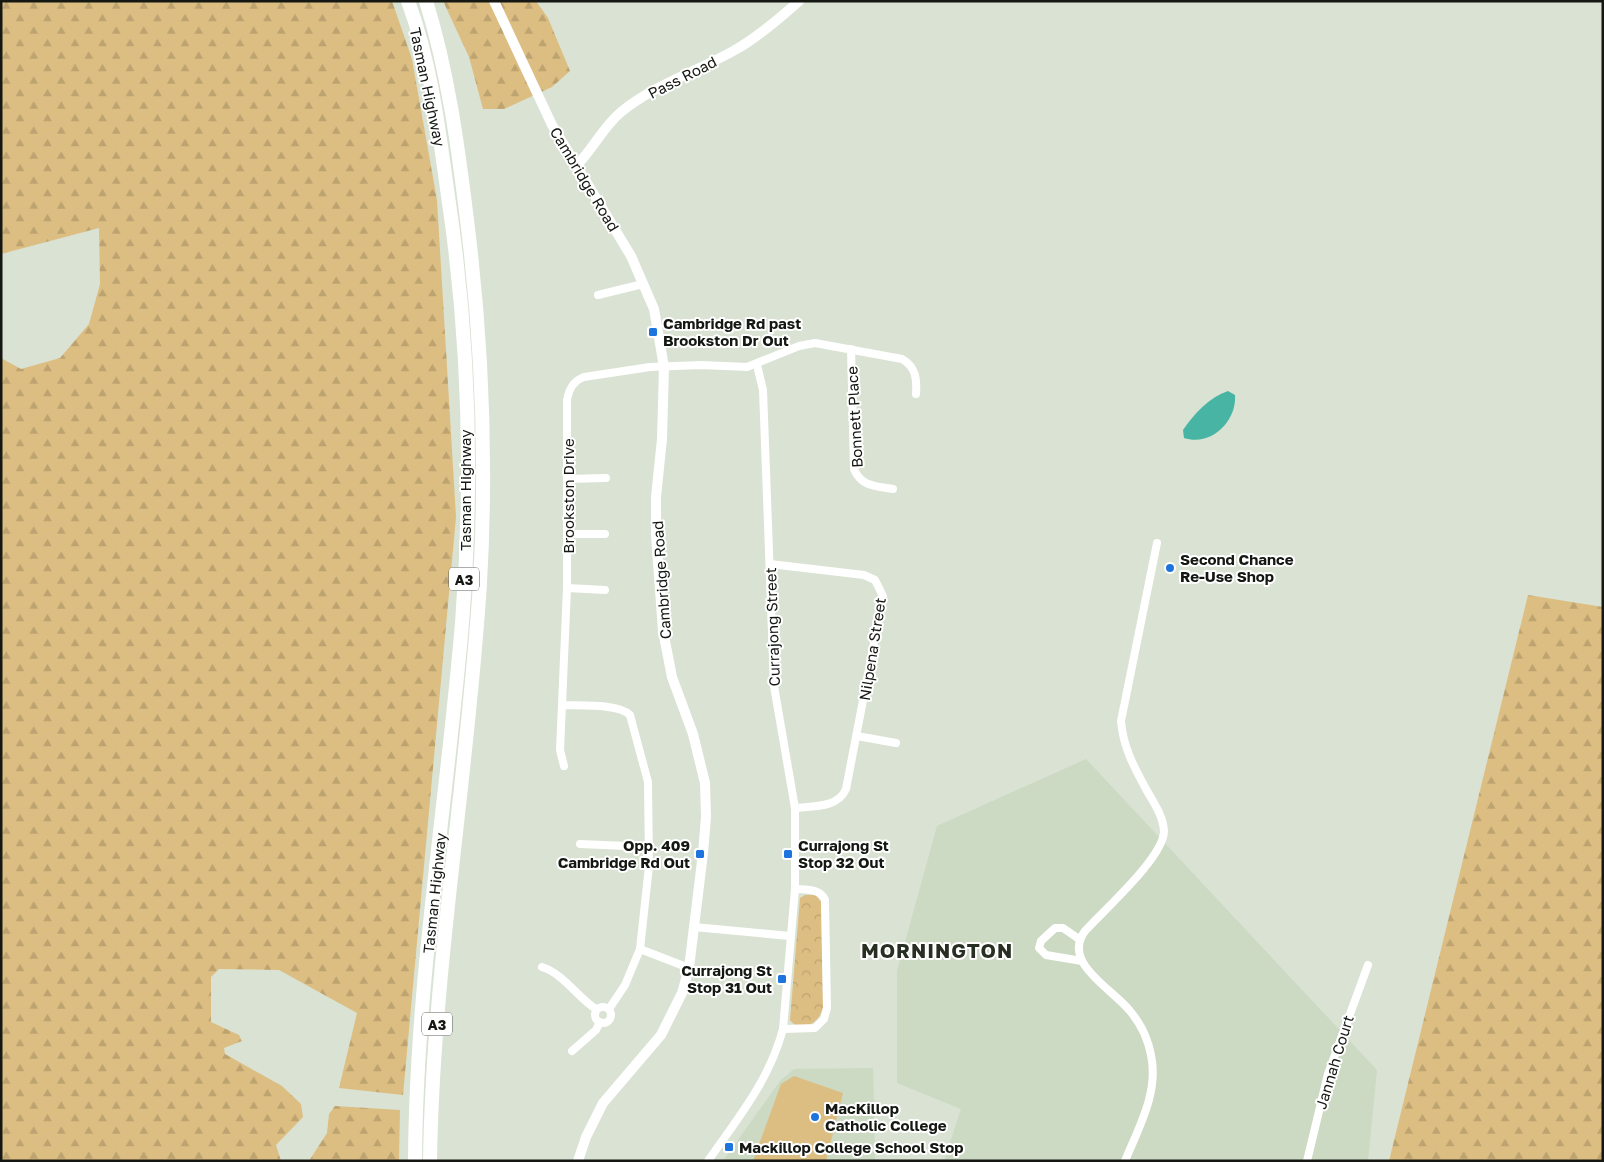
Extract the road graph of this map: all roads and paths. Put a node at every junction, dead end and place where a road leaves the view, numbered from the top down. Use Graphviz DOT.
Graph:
graph roads {
  1 [pos="408,1"];
  2 [pos="426,1"];
  3 [pos="494,1"];
  4 [pos="799,1"];
  5 [pos="577,165"];
  6 [pos="643,284"];
  7 [pos="598,295"];
  8 [pos="851,349"];
  9 [pos="757,364"];
  10 [pos="664,367"];
  11 [pos="916,394"];
  12 [pos="606,478"];
  13 [pos="568,479"];
  14 [pos="893,489"];
  15 [pos="568,534"];
  16 [pos="605,534"];
  17 [pos="1157,543"];
  18 [pos="770,564"];
  19 [pos="568,588"];
  20 [pos="604,590"];
  21 [pos="562,705"];
  22 [pos="857,736"];
  23 [pos="896,743"];
  24 [pos="564,766"];
  25 [pos="795,808"];
  26 [pos="580,844"];
  27 [pos="650,847"];
  28 [pos="795,889"];
  29 [pos="694,927"];
  30 [pos="790,936"];
  31 [pos="1079,939"];
  32 [pos="640,949"];
  33 [pos="1082,961"];
  34 [pos="1368,965"];
  35 [pos="542,967"];
  36 [pos="689,968"];
  37 [pos="610,1009"];
  38 [pos="596,1010"];
  39 [pos="600,1022"];
  40 [pos="782,1030"];
  41 [pos="572,1051"];
  42 [pos="415,1161"];
  43 [pos="430,1161"];
  44 [pos="578,1161"];
  45 [pos="708,1161"];
  46 [pos="1125,1161"];
  47 [pos="1307,1161"];
  1 -- 42 [label="highway, Tasman Highway / A3"];
  2 -- 43 [label="highway, Tasman Highway / A3"];
  3 -- 5 [label="main road, Cambridge Road"];
  4 -- 5 [label="main road, Pass Road"];
  5 -- 6 [label="main road, Cambridge Road"];
  6 -- 7 [label="street"];
  6 -- 10 [label="main road, Cambridge Road"];
  8 -- 9 [label="street"];
  8 -- 11 [label="street"];
  8 -- 14 [label="street, Bonnett Place"];
  9 -- 10 [label="street"];
  9 -- 18 [label="street, Currajong Street"];
  10 -- 13 [label="street, Brookston Drive"];
  10 -- 29 [label="main road, Cambridge Road"];
  12 -- 13 [label="street"];
  13 -- 15 [label="street, Brookston Drive"];
  15 -- 16 [label="street"];
  15 -- 19 [label="street, Brookston Drive"];
  17 -- 31 [label="street"];
  18 -- 22 [label="street, Nilpena Street"];
  18 -- 25 [label="street, Currajong Street"];
  19 -- 20 [label="street"];
  19 -- 21 [label="street, Brookston Drive"];
  21 -- 24 [label="street, Brookston Drive"];
  21 -- 27 [label="street"];
  22 -- 23 [label="street"];
  22 -- 25 [label="street, Nilpena Street"];
  25 -- 28 [label="street, Currajong Street"];
  26 -- 27 [label="street"];
  27 -- 32 [label="street"];
  28 -- 30 [label="street, Currajong Street"];
  28 -- 40 [label="street"];
  29 -- 30 [label="street"];
  29 -- 36 [label="main road, Cambridge Road"];
  30 -- 40 [label="street, Currajong Street"];
  31 -- 33 [label="street"];
  31 -- 33 [label="street"];
  32 -- 36 [label="street"];
  32 -- 37 [label="street"];
  33 -- 46 [label="street"];
  34 -- 47 [label="street, Jannah Court"];
  35 -- 38 [label="street"];
  36 -- 44 [label="main road, Cambridge Road"];
  37 -- 38 [label="street"];
  37 -- 39 [label="street"];
  38 -- 39 [label="street"];
  39 -- 41 [label="street"];
  40 -- 45 [label="street, Currajong Street"];
}
